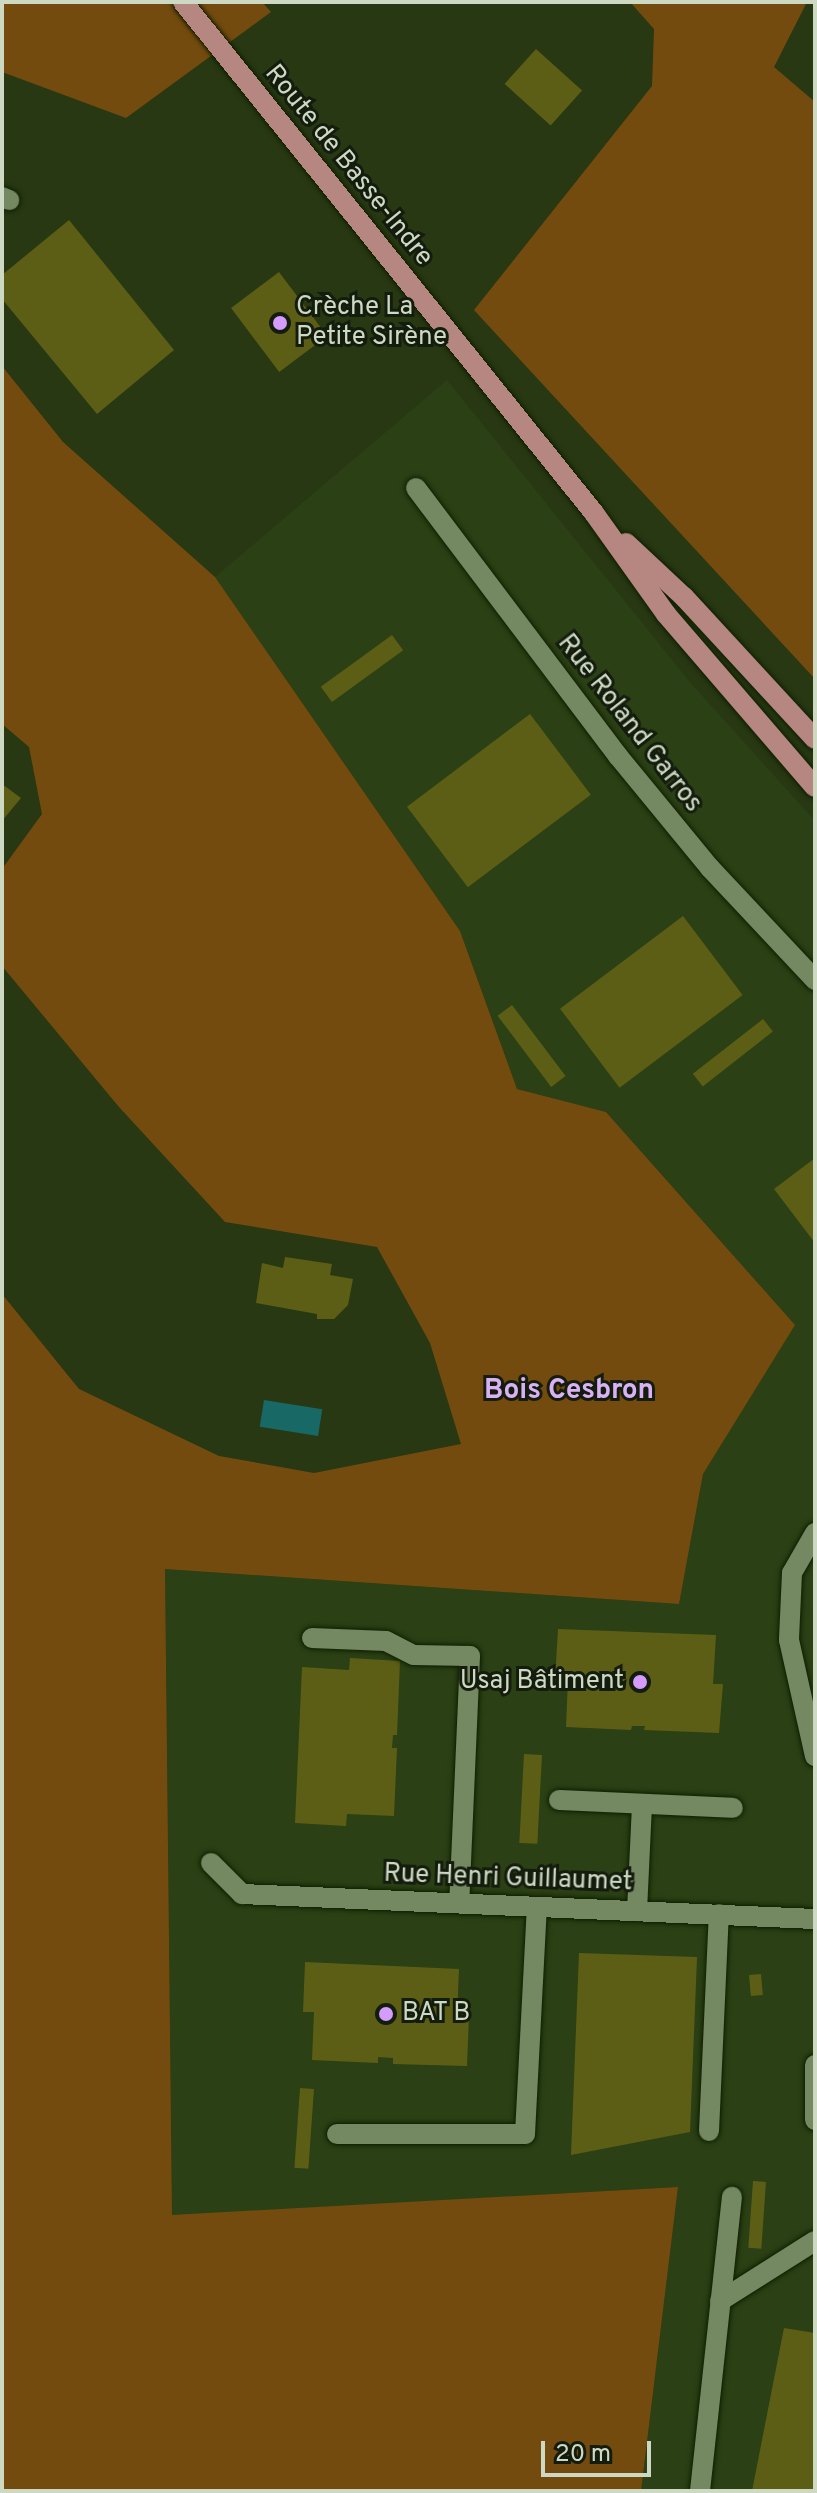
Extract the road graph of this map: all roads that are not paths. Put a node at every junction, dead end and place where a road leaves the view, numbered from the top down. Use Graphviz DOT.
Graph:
graph roads {
  1 [pos="183,2"];
  2 [pos="416,488"];
  3 [pos="594,513"];
  4 [pos="815,739"];
  5 [pos="815,787"];
  6 [pos="815,980"];
  7 [pos="815,1533"];
  8 [pos="312,1638"];
  9 [pos="815,1756"];
  10 [pos="559,1800"];
  11 [pos="642,1804"];
  12 [pos="733,1808"];
  13 [pos="211,1863"];
  14 [pos="459,1903"];
  15 [pos="537,1907"];
  16 [pos="637,1911"];
  17 [pos="719,1914"];
  18 [pos="815,1919"];
  19 [pos="815,2065"];
  20 [pos="815,2120"];
  21 [pos="709,2131"];
  22 [pos="337,2134"];
  23 [pos="732,2197"];
  24 [pos="815,2241"];
  25 [pos="720,2301"];
  26 [pos="700,2491"];
  1 -- 3 [label="main road, Route de Basse-Indre"];
  2 -- 6 [label="street, Rue Roland Garros"];
  3 -- 4 [label="main road, Route de Basse-Indre"];
  3 -- 5 [label="main road, Route de Basse-Indre"];
  7 -- 9 [label="street"];
  8 -- 14 [label="street"];
  10 -- 11 [label="street"];
  11 -- 12 [label="street"];
  11 -- 16 [label="street"];
  13 -- 14 [label="street, Rue Henri Guillaumet"];
  14 -- 15 [label="street, Rue Henri Guillaumet"];
  15 -- 16 [label="street, Rue Henri Guillaumet"];
  15 -- 22 [label="street"];
  16 -- 17 [label="street, Rue Henri Guillaumet"];
  17 -- 18 [label="street, Rue Henri Guillaumet"];
  17 -- 21 [label="street"];
  19 -- 20 [label="street"];
  23 -- 25 [label="street"];
  24 -- 25 [label="street"];
  25 -- 26 [label="street"];
}
